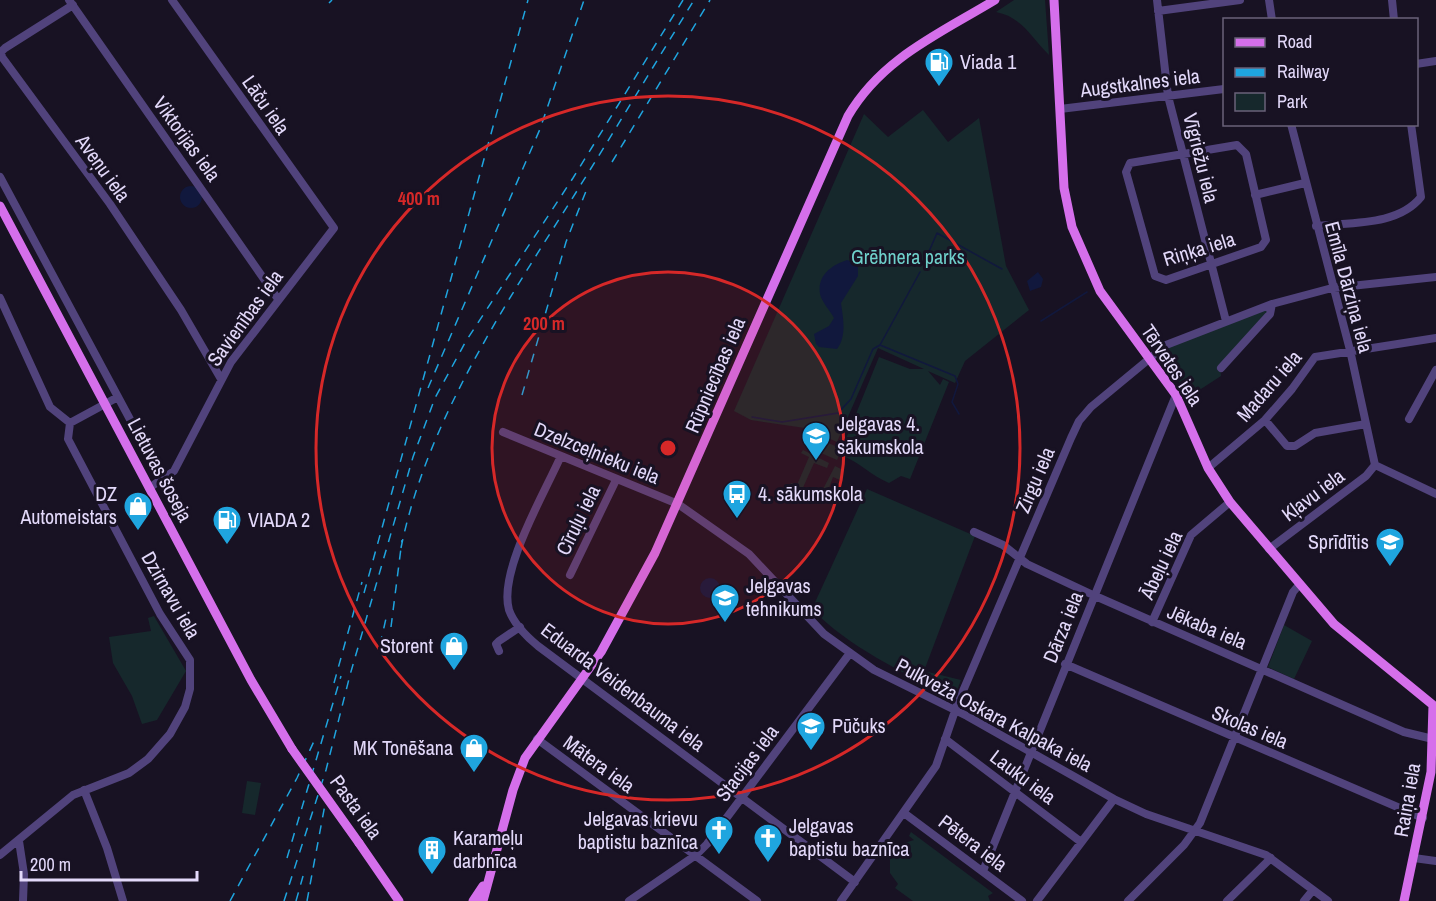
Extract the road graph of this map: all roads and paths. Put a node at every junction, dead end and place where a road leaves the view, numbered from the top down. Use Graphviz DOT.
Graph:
graph roads {
  1 [pos="172,0"];
  2 [pos="995,0"];
  3 [pos="1054,0"];
  4 [pos="1157,0"];
  5 [pos="1240,0"];
  6 [pos="1269,0"];
  7 [pos="1392,0"];
  8 [pos="71,3"];
  9 [pos="1158,11"];
  10 [pos="1272,18"];
  11 [pos="1394,18"];
  12 [pos="1436,62"];
  13 [pos="1418,64"];
  14 [pos="1223,89"];
  15 [pos="1168,96"];
  16 [pos="1060,109"];
  17 [pos="1291,126"];
  18 [pos="1411,126"];
  19 [pos="1183,155"];
  20 [pos="0,177"];
  21 [pos="1305,183"];
  22 [pos="1255,195"];
  23 [pos="0,206"];
  24 [pos="1316,226"];
  25 [pos="334,228"];
  26 [pos="1210,264"];
  27 [pos="1436,277"];
  28 [pos="1332,288"];
  29 [pos="0,298"];
  30 [pos="278,299"];
  31 [pos="1272,304"];
  32 [pos="1226,321"];
  33 [pos="1436,338"];
  34 [pos="1350,350"];
  35 [pos="1149,358"];
  36 [pos="1221,368"];
  37 [pos="1436,370"];
  38 [pos="221,379"];
  39 [pos="1176,395"];
  40 [pos="118,397"];
  41 [pos="105,404"];
  42 [pos="1409,419"];
  43 [pos="1265,420"];
  44 [pos="70,423"];
  45 [pos="132,423"];
  46 [pos="1366,424"];
  47 [pos="503,432"];
  48 [pos="560,458"];
  49 [pos="1374,462"];
  50 [pos="1208,468"];
  51 [pos="616,480"];
  52 [pos="149,488"];
  53 [pos="1436,494"];
  54 [pos="1230,502"];
  55 [pos="678,504"];
  56 [pos="974,532"];
  57 [pos="1269,549"];
  58 [pos="1019,559"];
  59 [pos="570,575"];
  60 [pos="1299,585"];
  61 [pos="1093,595"];
  62 [pos="1152,622"];
  63 [pos="520,627"];
  64 [pos="499,651"];
  65 [pos="850,653"];
  66 [pos="1065,664"];
  67 [pos="1263,669"];
  68 [pos="583,679"];
  69 [pos="1435,702"];
  70 [pos="955,710"];
  71 [pos="1235,738"];
  72 [pos="537,739"];
  73 [pos="945,739"];
  74 [pos="1433,739"];
  75 [pos="292,748"];
  76 [pos="1031,752"];
  77 [pos="84,790"];
  78 [pos="1014,794"];
  79 [pos="740,797"];
  80 [pos="1114,799"];
  81 [pos="904,813"];
  82 [pos="1423,818"];
  83 [pos="1195,832"];
  84 [pos="18,841"];
  85 [pos="1081,842"];
  86 [pos="0,855"];
  87 [pos="696,855"];
  88 [pos="1270,858"];
  89 [pos="1414,858"];
  90 [pos="1436,861"];
  91 [pos="983,871"];
  92 [pos="488,876"];
  93 [pos="855,882"];
  94 [pos="391,886"];
  95 [pos="1313,890"];
  96 [pos="22,901"];
  97 [pos="123,901"];
  98 [pos="399,901"];
  99 [pos="408,901"];
  100 [pos="473,901"];
  101 [pos="483,901"];
  102 [pos="629,901"];
  103 [pos="757,901"];
  104 [pos="841,901"];
  105 [pos="1022,901"];
  106 [pos="1037,901"];
  107 [pos="1128,901"];
  108 [pos="1227,901"];
  109 [pos="1304,901"];
  110 [pos="1328,901"];
  111 [pos="1404,901"];
  1 -- 25 [label="street, Lāču iela"];
  2 -- 55 [label="main road, Rūpniecības iela"];
  3 -- 16 [label="main road, Tērvetes iela"];
  4 -- 9 [label="street, Vīgriežu iela"];
  5 -- 9 [label="street"];
  6 -- 10 [label="street"];
  7 -- 11 [label="street"];
  8 -- 30 [label="street, Viktorijas iela"];
  8 -- 38 [label="street, Aveņu iela"];
  9 -- 15 [label="street, Vīgriežu iela"];
  12 -- 13 [label="street"];
  14 -- 15 [label="street, Augstkalnes iela"];
  15 -- 16 [label="street, Augstkalnes iela"];
  15 -- 19 [label="street, Vīgriežu iela"];
  16 -- 35 [label="main road, Tērvetes iela"];
  17 -- 21 [label="street, Emīla Dārziņa iela"];
  18 -- 24 [label="street"];
  19 -- 22 [label="street, Riņķa iela"];
  19 -- 26 [label="street, Vīgriežu iela"];
  19 -- 26 [label="street, Riņķa iela"];
  20 -- 40 [label="street"];
  21 -- 22 [label="street"];
  21 -- 24 [label="street, Emīla Dārziņa iela"];
  22 -- 26 [label="street, Riņķa iela"];
  23 -- 41 [label="main road, Lietuvas šoseja"];
  24 -- 28 [label="street, Emīla Dārziņa iela"];
  25 -- 30 [label="street, Savienības iela"];
  26 -- 32 [label="street, Vīgriežu iela"];
  27 -- 28 [label="street, Zirgu iela"];
  28 -- 31 [label="street, Zirgu iela"];
  28 -- 34 [label="street, Emīla Dārziņa iela"];
  29 -- 44 [label="street"];
  30 -- 38 [label="street, Savienības iela"];
  31 -- 32 [label="street, Zirgu iela"];
  31 -- 36 [label="street"];
  32 -- 35 [label="street, Zirgu iela"];
  33 -- 34 [label="street, Madaru iela"];
  34 -- 43 [label="street, Madaru iela"];
  34 -- 46 [label="street, Emīla Dārziņa iela"];
  35 -- 39 [label="main road, Tērvetes iela"];
  35 -- 58 [label="street, Zirgu iela"];
  37 -- 42 [label="street"];
  38 -- 52 [label="street, Savienības iela"];
  39 -- 50 [label="main road, Tērvetes iela"];
  39 -- 61 [label="street, Dārza iela"];
  40 -- 41 [label="street"];
  40 -- 45 [label="street"];
  41 -- 44 [label="street"];
  41 -- 52 [label="main road, Lietuvas šoseja"];
  43 -- 46 [label="street"];
  43 -- 50 [label="street, Madaru iela"];
  44 -- 77 [label="street, Dzirnavu iela"];
  46 -- 49 [label="street, Emīla Dārziņa iela"];
  47 -- 48 [label="street, Dzelzceļnieku iela"];
  48 -- 51 [label="street, Dzelzceļnieku iela"];
  48 -- 63 [label="street, Eduarda Veidenbauma iela"];
  49 -- 53 [label="street"];
  49 -- 57 [label="street, Kļavu iela"];
  50 -- 54 [label="main road, Tērvetes iela"];
  51 -- 55 [label="street, Dzelzceļnieku iela"];
  51 -- 59 [label="street, Cīruļu iela"];
  52 -- 75 [label="main road, Lietuvas šoseja"];
  54 -- 57 [label="main road, Tērvetes iela"];
  54 -- 62 [label="street, Ābeļu iela"];
  55 -- 65 [label="street, Pulkveža Oskara Kalpaka iela"];
  55 -- 68 [label="main road, Rūpniecības iela"];
  56 -- 58 [label="street, Jēkaba iela"];
  57 -- 60 [label="main road, Tērvetes iela"];
  58 -- 61 [label="street, Jēkaba iela"];
  58 -- 70 [label="street, Zirgu iela"];
  60 -- 67 [label="street"];
  60 -- 69 [label="main road, Tērvetes iela"];
  61 -- 62 [label="street, Jēkaba iela"];
  61 -- 66 [label="street, Dārza iela"];
  62 -- 67 [label="street, Jēkaba iela"];
  63 -- 64 [label="street"];
  63 -- 68 [label="street, Eduarda Veidenbauma iela"];
  65 -- 70 [label="street, Pulkveža Oskara Kalpaka iela"];
  65 -- 79 [label="street, Stacijas iela"];
  66 -- 71 [label="street, Skolas iela"];
  66 -- 76 [label="street, Dārza iela"];
  67 -- 71 [label="street"];
  67 -- 74 [label="street, Jēkaba iela"];
  68 -- 72 [label="main road, Rūpniecības iela"];
  68 -- 79 [label="street, Eduarda Veidenbauma iela"];
  69 -- 74 [label="main road, Raiņa iela"];
  70 -- 73 [label="street, Zirgu iela"];
  70 -- 76 [label="street, Pulkveža Oskara Kalpaka iela"];
  71 -- 82 [label="street, Skolas iela"];
  71 -- 83 [label="street"];
  72 -- 87 [label="street, Mātera iela"];
  72 -- 92 [label="main road, Rūpniecības iela"];
  73 -- 78 [label="street, Lauku iela"];
  73 -- 81 [label="street, Zirgu iela"];
  74 -- 82 [label="main road, Raiņa iela"];
  75 -- 94 [label="main road, Pasta iela, bridge"];
  76 -- 78 [label="street, Dārza iela"];
  76 -- 80 [label="street, Pulkveža Oskara Kalpaka iela"];
  77 -- 84 [label="street, Dzirnavu iela"];
  77 -- 97 [label="street"];
  78 -- 85 [label="street, Lauku iela"];
  78 -- 91 [label="street, Dārza iela"];
  79 -- 87 [label="street, Stacijas iela"];
  79 -- 93 [label="street, Eduarda Veidenbauma iela"];
  80 -- 83 [label="street, Pulkveža Oskara Kalpaka iela"];
  80 -- 85 [label="street"];
  81 -- 91 [label="street, Pētera iela"];
  81 -- 93 [label="street, Zirgu iela"];
  82 -- 89 [label="main road, Raiņa iela"];
  83 -- 88 [label="street, Pulkveža Oskara Kalpaka iela"];
  83 -- 107 [label="street"];
  84 -- 86 [label="street, Dzirnavu iela"];
  84 -- 96 [label="street"];
  85 -- 106 [label="street"];
  87 -- 102 [label="street, Stacijas iela"];
  87 -- 103 [label="street, Mātera iela"];
  88 -- 95 [label="street, Pulkveža Oskara Kalpaka iela"];
  88 -- 108 [label="street"];
  89 -- 90 [label="street"];
  89 -- 111 [label="main road, Raiņa iela"];
  91 -- 105 [label="street, Pētera iela"];
  92 -- 100 [label="main road, Rūpniecības iela"];
  92 -- 101 [label="main road, Rūpniecības iela"];
  93 -- 104 [label="street, Zirgu iela"];
  94 -- 98 [label="main road, Pasta iela"];
  94 -- 99 [label="main road, Pasta iela"];
  95 -- 109 [label="street"];
  95 -- 110 [label="street, Pulkveža Oskara Kalpaka iela"];
}
